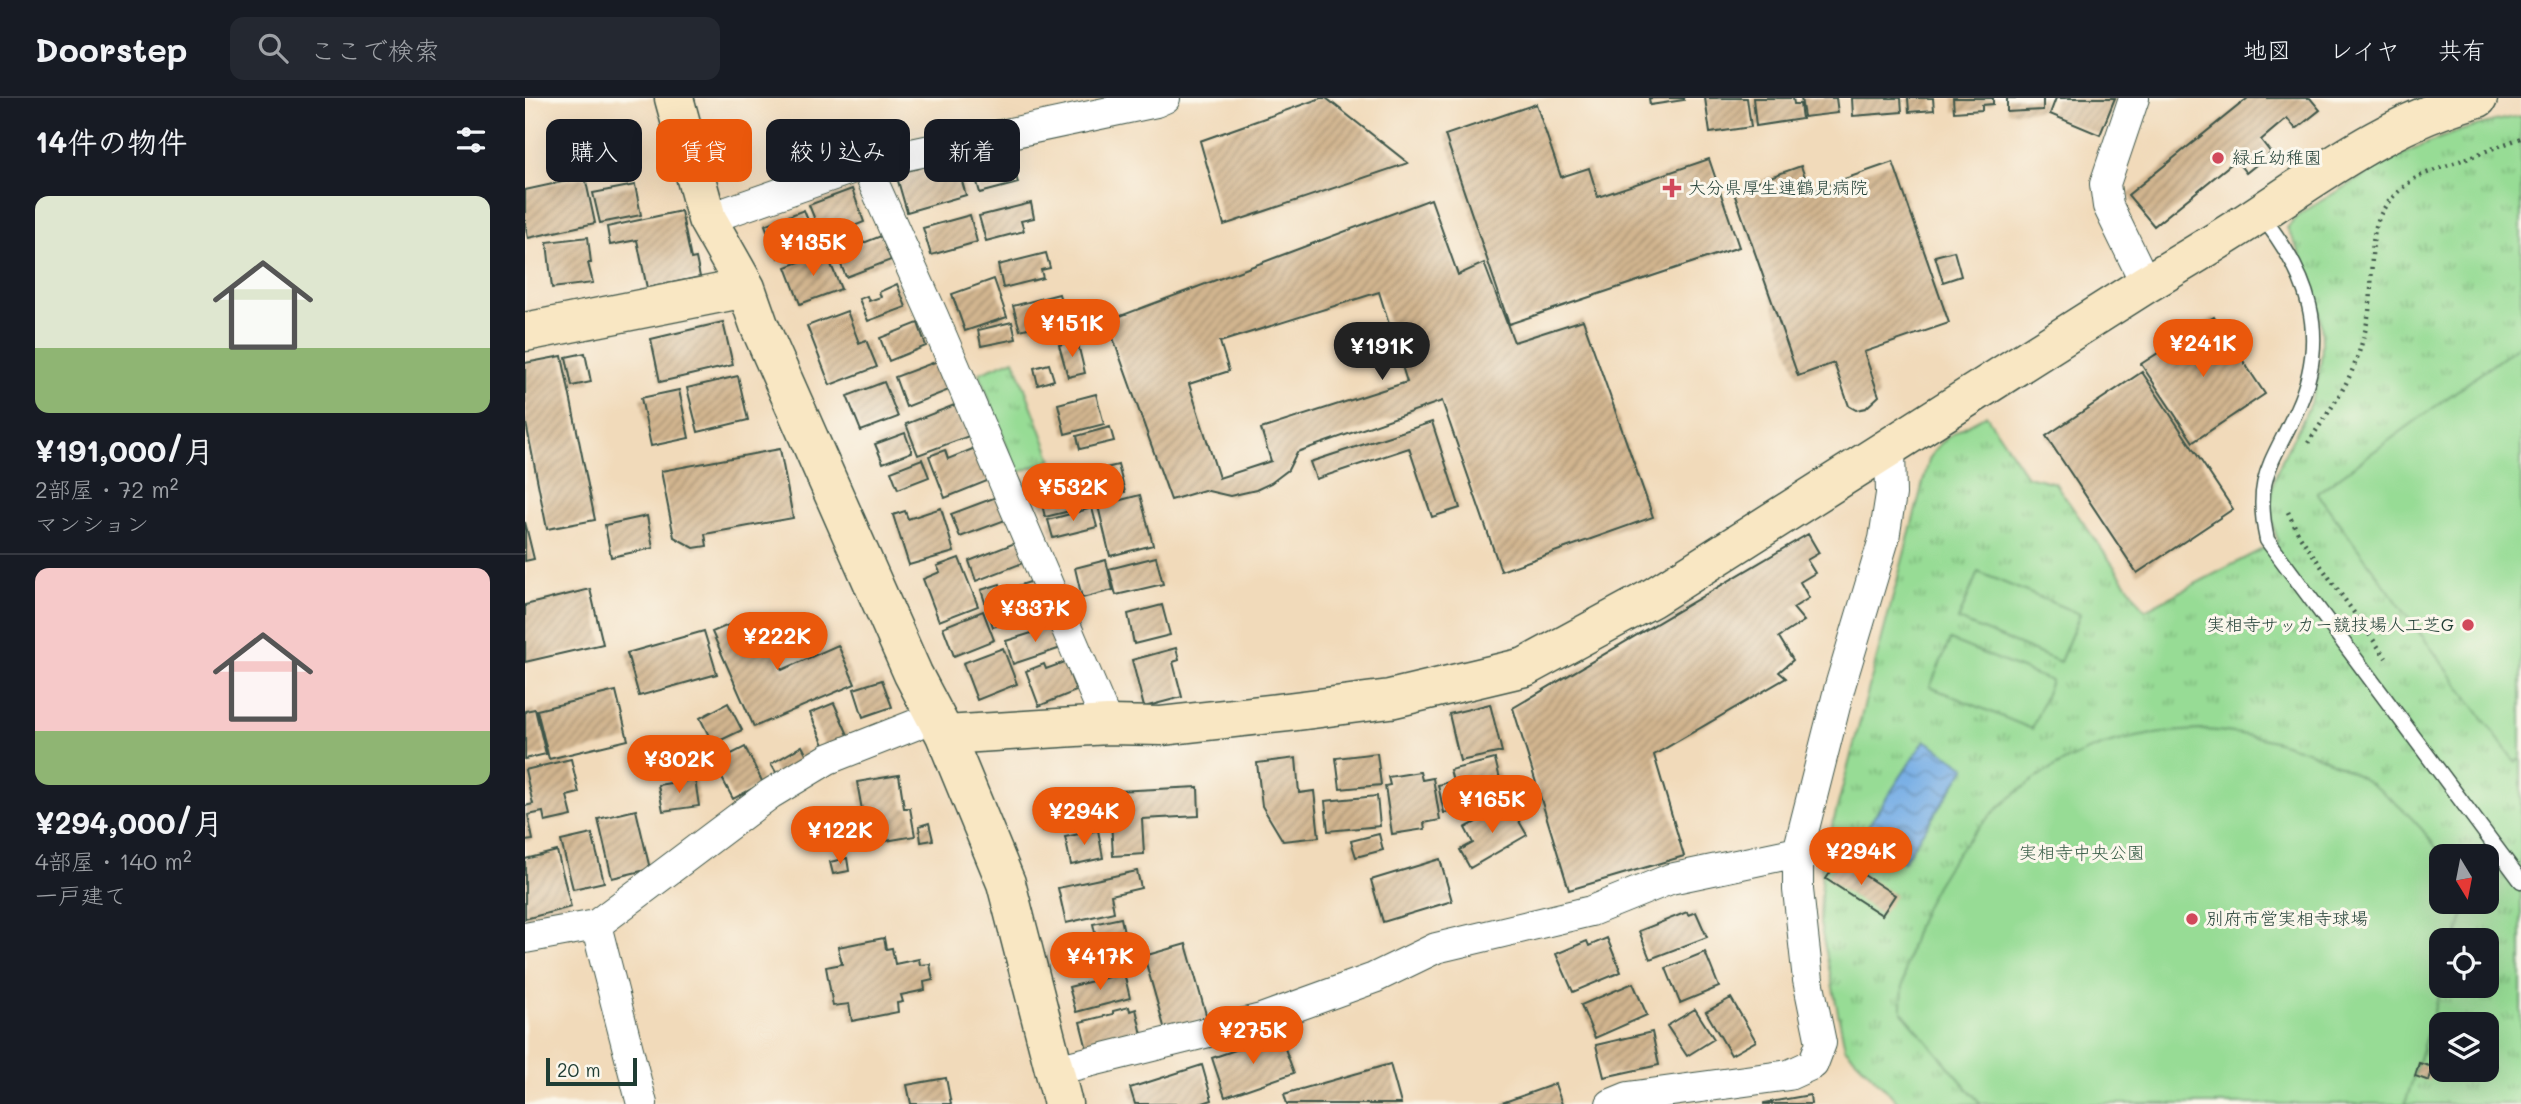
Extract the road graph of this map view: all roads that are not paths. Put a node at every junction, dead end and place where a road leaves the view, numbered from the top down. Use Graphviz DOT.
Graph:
graph roads {
  1 [pos="674,98"];
  2 [pos="1165,98"];
  3 [pos="2134,98"];
  4 [pos="2478,98"];
  5 [pos="910,154"];
  6 [pos="813,182"];
  7 [pos="873,182"];
  8 [pos="2260,214"];
  9 [pos="707,219"];
  10 [pos="2146,284"];
  11 [pos="746,288"];
  12 [pos="525,332"];
  13 [pos="1889,448"];
  14 [pos="1108,725"];
  15 [pos="940,726"];
  16 [pos="1798,852"];
  17 [pos="2521,881"];
  18 [pos="596,925"];
  19 [pos="525,938"];
  20 [pos="1059,1087"];
  21 [pos="642,1104"];
  22 [pos="1611,1104"];
  1 -- 9 [label="street"];
  2 -- 5 [label="street"];
  3 -- 10 [label="street"];
  4 -- 8 [label="street"];
  6 -- 9 [label="street"];
  7 -- 14 [label="street"];
  8 -- 10 [label="street"];
  8 -- 17 [label="lane"];
  9 -- 11 [label="street"];
  10 -- 13 [label="street"];
  11 -- 12 [label="street"];
  11 -- 15 [label="street"];
  13 -- 14 [label="street"];
  13 -- 16 [label="street"];
  14 -- 15 [label="street"];
  15 -- 18 [label="street"];
  15 -- 20 [label="street"];
  16 -- 20 [label="street"];
  16 -- 22 [label="street"];
  18 -- 19 [label="street"];
  18 -- 21 [label="street"];
}
